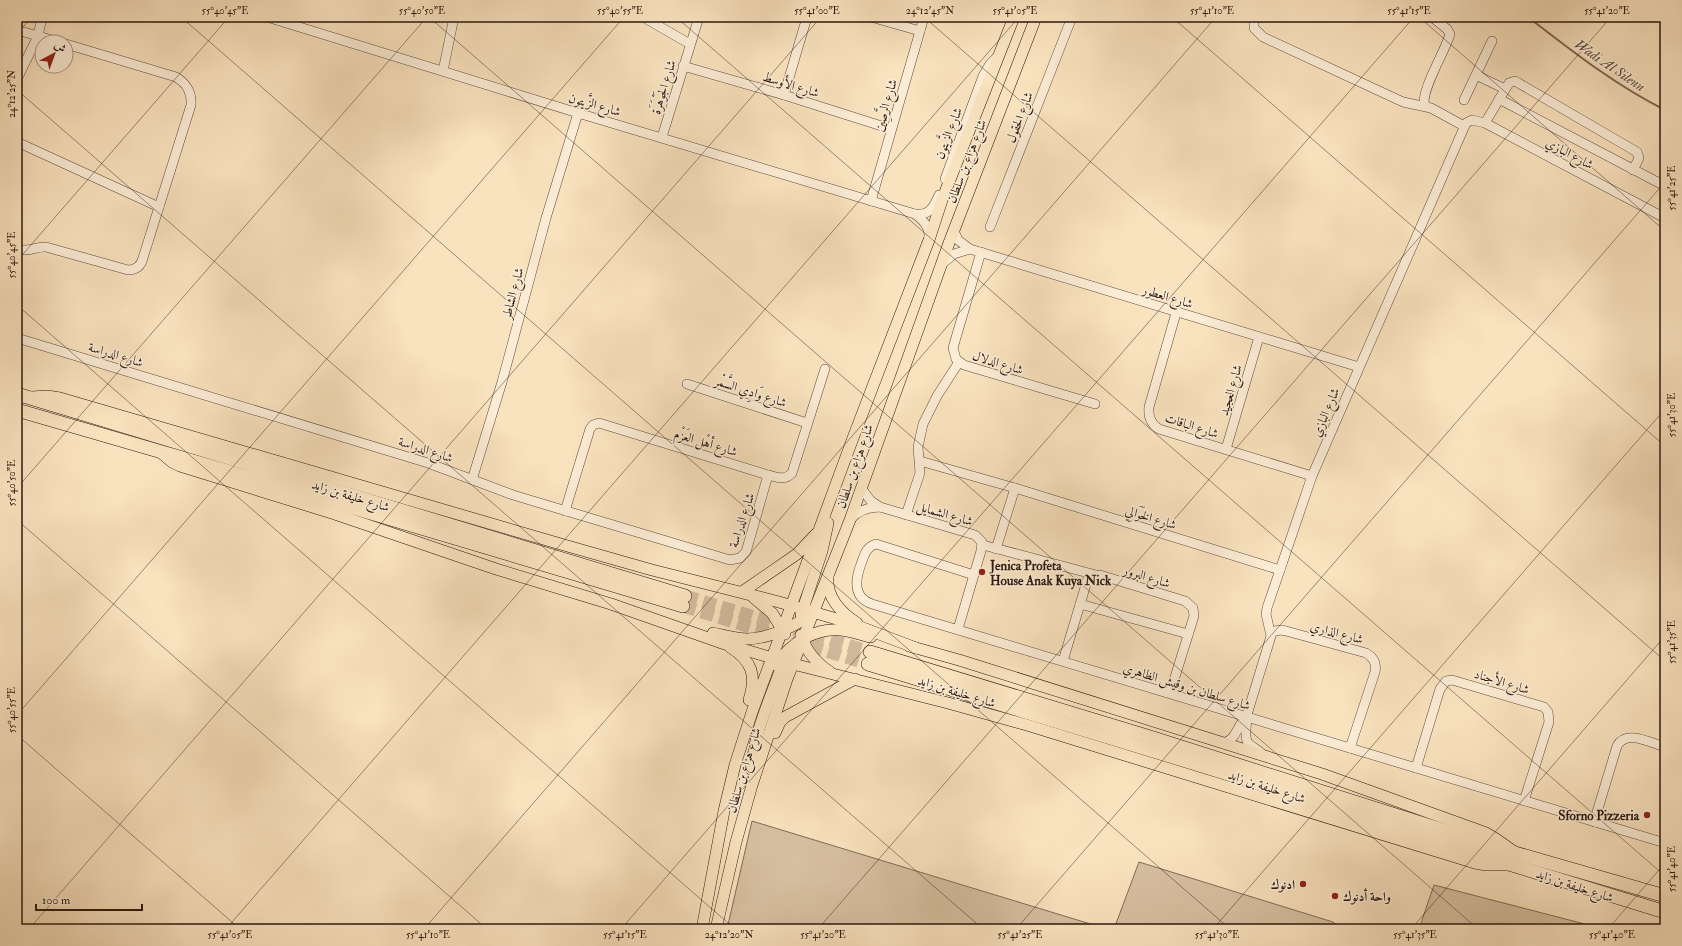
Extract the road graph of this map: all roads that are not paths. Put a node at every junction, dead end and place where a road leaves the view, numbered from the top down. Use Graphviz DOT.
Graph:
graph roads {
  1 [pos="42,17"];
  2 [pos="268,17"];
  3 [pos="454,17"];
  4 [pos="642,17"];
  5 [pos="699,17"];
  6 [pos="807,17"];
  7 [pos="871,17"];
  8 [pos="924,17"];
  9 [pos="1014,17"];
  10 [pos="1036,17"];
  11 [pos="1072,17"];
  12 [pos="1254,17"];
  13 [pos="1432,17"];
  14 [pos="17,30"];
  15 [pos="920,31"];
  16 [pos="38,34"];
  17 [pos="34,35"];
  18 [pos="1492,40"];
  19 [pos="34,44"];
  20 [pos="690,44"];
  21 [pos="74,46"];
  22 [pos="1000,54"];
  23 [pos="683,66"];
  24 [pos="443,71"];
  25 [pos="1476,75"];
  26 [pos="17,79"];
  27 [pos="1505,89"];
  28 [pos="784,95"];
  29 [pos="1499,99"];
  30 [pos="1464,100"];
  31 [pos="1425,106"];
  32 [pos="578,113"];
  33 [pos="1485,123"];
  34 [pos="1464,126"];
  35 [pos="891,129"];
  36 [pos="662,137"];
  37 [pos="17,142"];
  38 [pos="1633,170"];
  39 [pos="1665,186"];
  40 [pos="871,201"];
  41 [pos="159,207"];
  42 [pos="915,214"];
  43 [pos="1665,218"];
  44 [pos="990,227"];
  45 [pos="954,231"];
  46 [pos="929,240"];
  47 [pos="17,249"];
  48 [pos="970,249"];
  49 [pos="981,252"];
  50 [pos="942,264"];
  51 [pos="1176,313"];
  52 [pos="1259,337"];
  53 [pos="17,338"];
  54 [pos="959,362"];
  55 [pos="1359,367"];
  56 [pos="825,369"];
  57 [pos="687,384"];
  58 [pos="22,396"];
  59 [pos="1095,404"];
  60 [pos="17,410"];
  61 [pos="807,423"];
  62 [pos="1226,449"];
  63 [pos="158,450"];
  64 [pos="920,461"];
  65 [pos="768,475"];
  66 [pos="1312,476"];
  67 [pos="472,480"];
  68 [pos="861,488"];
  69 [pos="1014,488"];
  70 [pos="830,500"];
  71 [pos="880,507"];
  72 [pos="565,511"];
  73 [pos="906,515"];
  74 [pos="850,520"];
  75 [pos="820,530"];
  76 [pos="983,545"];
  77 [pos="996,549"];
  78 [pos="1280,570"];
  79 [pos="828,575"];
  80 [pos="974,575"];
  81 [pos="1096,575"];
  82 [pos="745,593"];
  83 [pos="611,604"];
  84 [pos="1080,604"];
  85 [pos="792,606"];
  86 [pos="808,611"];
  87 [pos="800,622"];
  88 [pos="783,629"];
  89 [pos="958,629"];
  90 [pos="1271,632"];
  91 [pos="1188,634"];
  92 [pos="802,639"];
  93 [pos="725,644"];
  94 [pos="916,648"];
  95 [pos="869,658"];
  96 [pos="783,659"];
  97 [pos="1063,661"];
  98 [pos="836,675"];
  99 [pos="855,679"];
  100 [pos="1170,693"];
  101 [pos="1246,718"];
  102 [pos="1224,743"];
  103 [pos="1665,747"];
  104 [pos="1350,748"];
  105 [pos="1262,756"];
  106 [pos="735,765"];
  107 [pos="1416,768"];
  108 [pos="752,785"];
  109 [pos="1524,801"];
  110 [pos="1594,822"];
  111 [pos="1665,843"];
  112 [pos="1512,858"];
  113 [pos="1665,896"];
  114 [pos="1665,912"];
  115 [pos="702,929"];
  116 [pos="716,929"];
  1 -- 16 [label="street"];
  2 -- 24 [label="street, شارع الزَّيتون"];
  3 -- 24 [label="street"];
  4 -- 20 [label="street"];
  5 -- 20 [label="street, شارع الجَوْهَرَة"];
  6 -- 28 [label="street"];
  7 -- 15 [label="street"];
  8 -- 15 [label="street, شارع الرَّصِين"];
  9 -- 22 [label="main road, شارع هزاع بن سلطان"];
  10 -- 45 [label="main road, شارع هزاع بن سلطان"];
  11 -- 44 [label="street, شارع الحقول"];
  12 -- 31 [label="street"];
  13 -- 31 [label="street"];
  14 -- 17 [label="street"];
  15 -- 35 [label="street, شارع الرَّصِين"];
  18 -- 25 [label="street"];
  19 -- 26 [label="street"];
  20 -- 23 [label="street, شارع الجَوْهَرَة"];
  21 -- 41 [label="street"];
  22 -- 42 [label="street, شارع الزَّيتون"];
  22 -- 46 [label="main road, شارع هزاع بن سلطان"];
  23 -- 28 [label="street, شارع الأوسط"];
  23 -- 36 [label="street, شارع الجَوْهَرَة"];
  24 -- 32 [label="street, شارع الزَّيتون"];
  25 -- 27 [label="street"];
  25 -- 30 [label="street"];
  27 -- 29 [label="street"];
  27 -- 38 [label="street"];
  28 -- 35 [label="street, شارع الأوسط"];
  29 -- 33 [label="street"];
  29 -- 38 [label="street"];
  31 -- 34 [label="street"];
  32 -- 36 [label="street, شارع الزَّيتون"];
  32 -- 67 [label="street, شارع الشاطر"];
  33 -- 34 [label="street"];
  33 -- 43 [label="street, شارع البازي"];
  34 -- 55 [label="street, شارع البازي"];
  35 -- 40 [label="street, شارع الرَّصِين"];
  36 -- 40 [label="street, شارع الزَّيتون"];
  37 -- 41 [label="street"];
  38 -- 39 [label="street"];
  40 -- 42 [label="street, شارع الزَّيتون"];
  41 -- 47 [label="street"];
  42 -- 46 [label="street"];
  45 -- 48 [label="street, شارع العطور"];
  45 -- 50 [label="main road, شارع هزاع بن سلطان"];
  46 -- 70 [label="main road, شارع هزاع بن سلطان"];
  48 -- 49 [label="street, شارع العطور"];
  48 -- 50 [label="street"];
  49 -- 51 [label="street, شارع العطور"];
  49 -- 54 [label="street, شارع الدلال"];
  50 -- 68 [label="main road, شارع هزاع بن سلطان"];
  51 -- 52 [label="street, شارع العطور"];
  51 -- 62 [label="street, شارع الباقات"];
  52 -- 55 [label="street, شارع العطور"];
  52 -- 62 [label="street, شارع العجيد"];
  53 -- 67 [label="street, شارع الدراسة"];
  54 -- 59 [label="street, شارع الدلال"];
  54 -- 64 [label="street"];
  55 -- 66 [label="street, شارع البازي"];
  56 -- 61 [label="street, شارع أهْل العَزْم"];
  57 -- 61 [label="street, شارع وَادِي السَّمْر"];
  58 -- 63 [label="highway, شارع خليفة بن زايد"];
  58 -- 82 [label="main road"];
  60 -- 63 [label="highway, شارع خليفة بن زايد"];
  61 -- 65 [label="street, شارع أهْل العَزْم"];
  62 -- 66 [label="street, شارع الباقات"];
  63 -- 83 [label="main road"];
  64 -- 69 [label="street, شارع الخَوَالِي"];
  64 -- 73 [label="street"];
  65 -- 72 [label="street, شارع الدراسة"];
  65 -- 72 [label="street, شارع أهْل العَزْم"];
  66 -- 78 [label="street, شارع البازي"];
  67 -- 72 [label="street, شارع الدراسة"];
  68 -- 71 [label="street, شارع الشمايل"];
  68 -- 74 [label="main road, شارع هزاع بن سلطان"];
  69 -- 77 [label="street"];
  69 -- 78 [label="street, شارع الخَوَالِي"];
  70 -- 75 [label="main road, شارع هزاع بن سلطان"];
  70 -- 86 [label="main road"];
  71 -- 73 [label="street, شارع الشمايل"];
  71 -- 74 [label="street"];
  73 -- 76 [label="street, شارع الشمايل"];
  74 -- 79 [label="main road, شارع هزاع بن سلطان"];
  75 -- 82 [label="main road"];
  75 -- 85 [label="main road, شارع هزاع بن سلطان"];
  76 -- 77 [label="street, شارع البرور"];
  76 -- 80 [label="street"];
  77 -- 81 [label="street, شارع البرور"];
  78 -- 90 [label="street, شارع البازي"];
  79 -- 86 [label="main road, شارع هزاع بن سلطان"];
  79 -- 94 [label="main road"];
  80 -- 89 [label="street"];
  80 -- 89 [label="street, شارع سلطان بن وقيش الظاهري"];
  81 -- 84 [label="street"];
  81 -- 91 [label="street, شارع البرور"];
  82 -- 85 [label="main road"];
  82 -- 88 [label="main road"];
  83 -- 88 [label="main road"];
  83 -- 93 [label="main road"];
  84 -- 91 [label="street"];
  84 -- 97 [label="street"];
  85 -- 86 [label="main road"];
  85 -- 88 [label="main road, شارع هزاع بن سلطان"];
  86 -- 87 [label="main road"];
  86 -- 92 [label="main road, شارع هزاع بن سلطان"];
  86 -- 94 [label="main road"];
  87 -- 88 [label="main road"];
  87 -- 92 [label="main road"];
  88 -- 96 [label="main road, شارع هزاع بن سلطان"];
  88 -- 96 [label="main road"];
  89 -- 97 [label="street, شارع سلطان بن وقيش الظاهري"];
  90 -- 101 [label="street, شارع البازي"];
  90 -- 104 [label="street, شارع الذاري"];
  91 -- 100 [label="street, شارع البرور"];
  92 -- 94 [label="main road"];
  92 -- 96 [label="main road"];
  92 -- 98 [label="main road"];
  93 -- 96 [label="main road"];
  93 -- 106 [label="main road"];
  94 -- 102 [label="main road"];
  95 -- 112 [label="highway, شارع خليفة بن زايد"];
  96 -- 98 [label="main road"];
  96 -- 106 [label="main road, شارع هزاع بن سلطان"];
  96 -- 108 [label="main road"];
  97 -- 100 [label="street, شارع سلطان بن وقيش الظاهري"];
  98 -- 99 [label="main road"];
  99 -- 108 [label="main road"];
  99 -- 112 [label="main road"];
  100 -- 101 [label="street, شارع سلطان بن وقيش الظاهري"];
  101 -- 102 [label="street, شارع البازي"];
  101 -- 104 [label="street, شارع سلطان بن وقيش الظاهري"];
  101 -- 105 [label="street, شارع البازي"];
  102 -- 105 [label="main road"];
  103 -- 110 [label="street"];
  104 -- 107 [label="street, شارع سلطان بن وقيش الظاهري"];
  105 -- 112 [label="main road"];
  106 -- 115 [label="main road, شارع هزاع بن سلطان"];
  107 -- 109 [label="street, شارع سلطان بن وقيش الظاهري"];
  107 -- 109 [label="street, شارع الأجناد"];
  108 -- 116 [label="main road, شارع هزاع بن سلطان"];
  109 -- 110 [label="street, شارع سلطان بن وقيش الظاهري"];
  110 -- 111 [label="street, شارع سلطان بن وقيش الظاهري"];
  112 -- 113 [label="highway, شارع خليفة بن زايد"];
  112 -- 114 [label="highway, شارع خليفة بن زايد"];
}
